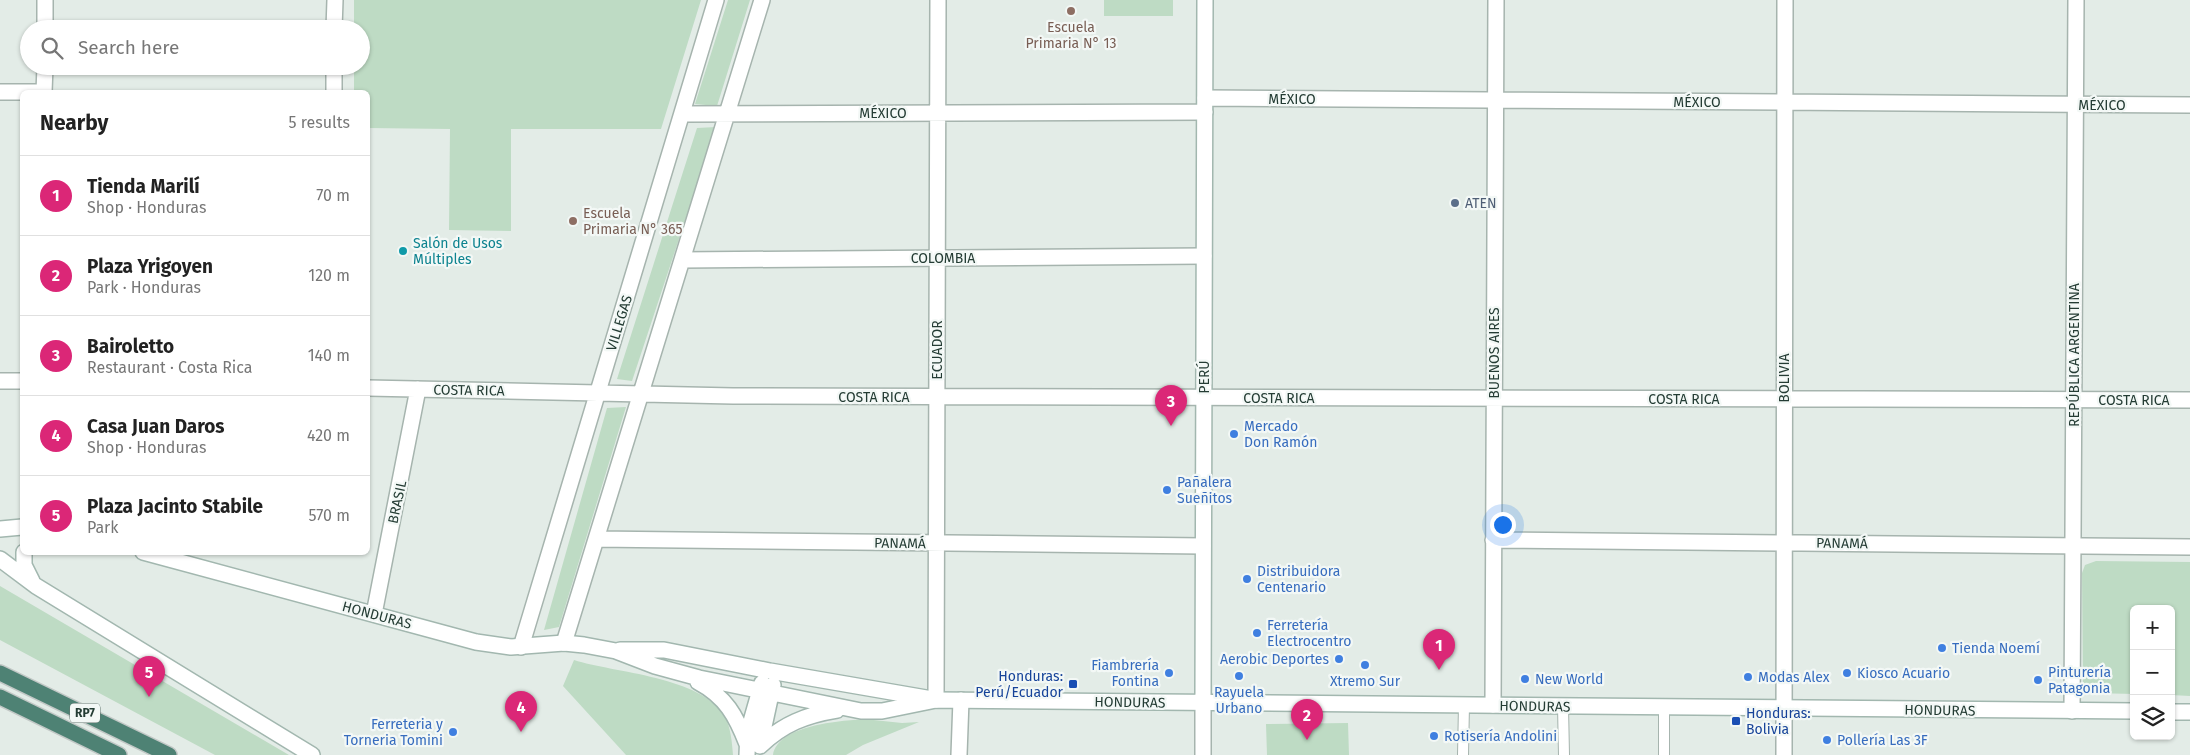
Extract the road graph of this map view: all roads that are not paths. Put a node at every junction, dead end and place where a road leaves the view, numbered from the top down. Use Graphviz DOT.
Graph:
graph roads {
  1 [pos="45,0"];
  2 [pos="335,0"];
  3 [pos="716,0"];
  4 [pos="762,0"];
  5 [pos="938,0"];
  6 [pos="1205,0"];
  7 [pos="1496,0"];
  8 [pos="1785,0"];
  9 [pos="2076,0"];
  10 [pos="45,20"];
  11 [pos="334,20"];
  12 [pos="45,75"];
  13 [pos="334,75"];
  14 [pos="44,90"];
  15 [pos="334,90"];
  16 [pos="0,92"];
  17 [pos="20,92"];
  18 [pos="1495,101"];
  19 [pos="1785,102"];
  20 [pos="1205,105"];
  21 [pos="2075,105"];
  22 [pos="2190,105"];
  23 [pos="938,113"];
  24 [pos="682,114"];
  25 [pos="726,114"];
  26 [pos="1204,256"];
  27 [pos="937,258"];
  28 [pos="682,260"];
  29 [pos="20,381"];
  30 [pos="0,382"];
  31 [pos="370,388"];
  32 [pos="418,389"];
  33 [pos="598,392"];
  34 [pos="641,395"];
  35 [pos="936,397"];
  36 [pos="1204,398"];
  37 [pos="1494,399"];
  38 [pos="1784,399"];
  39 [pos="2074,400"];
  40 [pos="2190,400"];
  41 [pos="20,527"];
  42 [pos="0,529"];
  43 [pos="596,540"];
  44 [pos="1493,540"];
  45 [pos="936,543"];
  46 [pos="1784,543"];
  47 [pos="1204,546"];
  48 [pos="2073,546"];
  49 [pos="2190,547"];
  50 [pos="24,555"];
  51 [pos="153,555"];
  52 [pos="0,559"];
  53 [pos="36,586"];
  54 [pos="374,614"];
  55 [pos="564,643"];
  56 [pos="521,647"];
  57 [pos="616,650"];
  58 [pos="770,671"];
  59 [pos="0,673"];
  60 [pos="683,674"];
  61 [pos="766,692"];
  62 [pos="0,697"];
  63 [pos="936,700"];
  64 [pos="960,700"];
  65 [pos="1203,702"];
  66 [pos="1464,705"];
  67 [pos="1492,705"];
  68 [pos="1562,706"];
  69 [pos="1664,707"];
  70 [pos="1784,708"];
  71 [pos="849,709"];
  72 [pos="2072,711"];
  73 [pos="2130,712"];
  74 [pos="2175,712"];
  75 [pos="2190,712"];
  76 [pos="753,750"];
  77 [pos="119,755"];
  78 [pos="169,755"];
  79 [pos="312,755"];
  80 [pos="959,755"];
  81 [pos="1203,755"];
  82 [pos="1463,755"];
  83 [pos="1564,755"];
  84 [pos="1664,755"];
  85 [pos="1784,755"];
  1 -- 10 [label="street"];
  2 -- 11 [label="street"];
  3 -- 24 [label="street, VILLEGAS"];
  4 -- 25 [label="street"];
  5 -- 23 [label="street, ECUADOR"];
  6 -- 20 [label="street, PERÚ"];
  7 -- 18 [label="street, BUENOS AIRES"];
  8 -- 19 [label="street, BOLIVIA"];
  9 -- 21 [label="street, REPÚBLICA ARGENTINA"];
  12 -- 14 [label="street"];
  13 -- 15 [label="street"];
  16 -- 17 [label="street"];
  18 -- 19 [label="street, MÉXICO"];
  18 -- 20 [label="street, MÉXICO"];
  18 -- 37 [label="street, BUENOS AIRES"];
  19 -- 21 [label="street, MÉXICO"];
  19 -- 38 [label="street, BOLIVIA"];
  20 -- 23 [label="street, MÉXICO"];
  20 -- 26 [label="street, PERÚ"];
  21 -- 22 [label="street, MÉXICO"];
  21 -- 39 [label="street, REPÚBLICA ARGENTINA"];
  23 -- 25 [label="street, MÉXICO"];
  23 -- 27 [label="street, ECUADOR"];
  24 -- 25 [label="street, MÉXICO"];
  24 -- 33 [label="street, VILLEGAS"];
  25 -- 28 [label="street"];
  26 -- 27 [label="street, COLOMBIA"];
  26 -- 36 [label="street, PERÚ"];
  27 -- 28 [label="street, COLOMBIA"];
  27 -- 35 [label="street, ECUADOR"];
  28 -- 34 [label="street"];
  29 -- 30 [label="street"];
  31 -- 32 [label="street, COSTA RICA"];
  32 -- 33 [label="street, COSTA RICA"];
  32 -- 54 [label="street, BRASIL"];
  33 -- 34 [label="street, COSTA RICA"];
  33 -- 56 [label="street, VILLEGAS"];
  34 -- 35 [label="street, COSTA RICA"];
  34 -- 43 [label="street"];
  35 -- 36 [label="street, COSTA RICA"];
  35 -- 45 [label="street, ECUADOR"];
  36 -- 37 [label="street, COSTA RICA"];
  36 -- 47 [label="street, PERÚ"];
  37 -- 38 [label="street, COSTA RICA"];
  37 -- 44 [label="street, BUENOS AIRES"];
  38 -- 39 [label="street, COSTA RICA"];
  38 -- 46 [label="street, BOLIVIA"];
  39 -- 40 [label="street, COSTA RICA"];
  39 -- 48 [label="street, REPÚBLICA ARGENTINA"];
  41 -- 42 [label="street"];
  43 -- 45 [label="street, PANAMÁ"];
  43 -- 55 [label="street"];
  44 -- 46 [label="street, PANAMÁ"];
  44 -- 67 [label="street, BUENOS AIRES"];
  45 -- 47 [label="street, PANAMÁ"];
  45 -- 63 [label="street, ECUADOR"];
  46 -- 48 [label="street, PANAMÁ"];
  46 -- 70 [label="street, BOLIVIA"];
  47 -- 65 [label="street, PERÚ"];
  48 -- 49 [label="street, PANAMÁ"];
  48 -- 72 [label="street, REPÚBLICA ARGENTINA"];
  50 -- 53 [label="street"];
  51 -- 54 [label="street, HONDURAS"];
  52 -- 53 [label="street"];
  53 -- 79 [label="street"];
  54 -- 56 [label="street, HONDURAS"];
  55 -- 56 [label="street, HONDURAS"];
  55 -- 57 [label="street, HONDURAS"];
  57 -- 58 [label="street, HONDURAS"];
  57 -- 60 [label="street, HONDURAS"];
  58 -- 61 [label="street"];
  58 -- 63 [label="street, HONDURAS"];
  59 -- 78 [label="highway, RP7"];
  60 -- 61 [label="street, HONDURAS"];
  60 -- 76 [label="street"];
  61 -- 71 [label="street, HONDURAS"];
  61 -- 76 [label="street"];
  62 -- 77 [label="highway, RP7"];
  63 -- 64 [label="street, HONDURAS"];
  63 -- 71 [label="street, HONDURAS"];
  64 -- 65 [label="street, HONDURAS"];
  64 -- 80 [label="street"];
  65 -- 66 [label="street, HONDURAS"];
  65 -- 81 [label="street, PERÚ"];
  66 -- 67 [label="street, HONDURAS"];
  66 -- 82 [label="lane"];
  67 -- 68 [label="street, HONDURAS"];
  68 -- 69 [label="street, HONDURAS"];
  68 -- 83 [label="lane"];
  69 -- 70 [label="street, HONDURAS"];
  69 -- 84 [label="lane"];
  70 -- 72 [label="street, HONDURAS"];
  70 -- 85 [label="street, BOLIVIA"];
  71 -- 76 [label="street"];
  72 -- 73 [label="street, HONDURAS"];
  74 -- 75 [label="street"];
}
